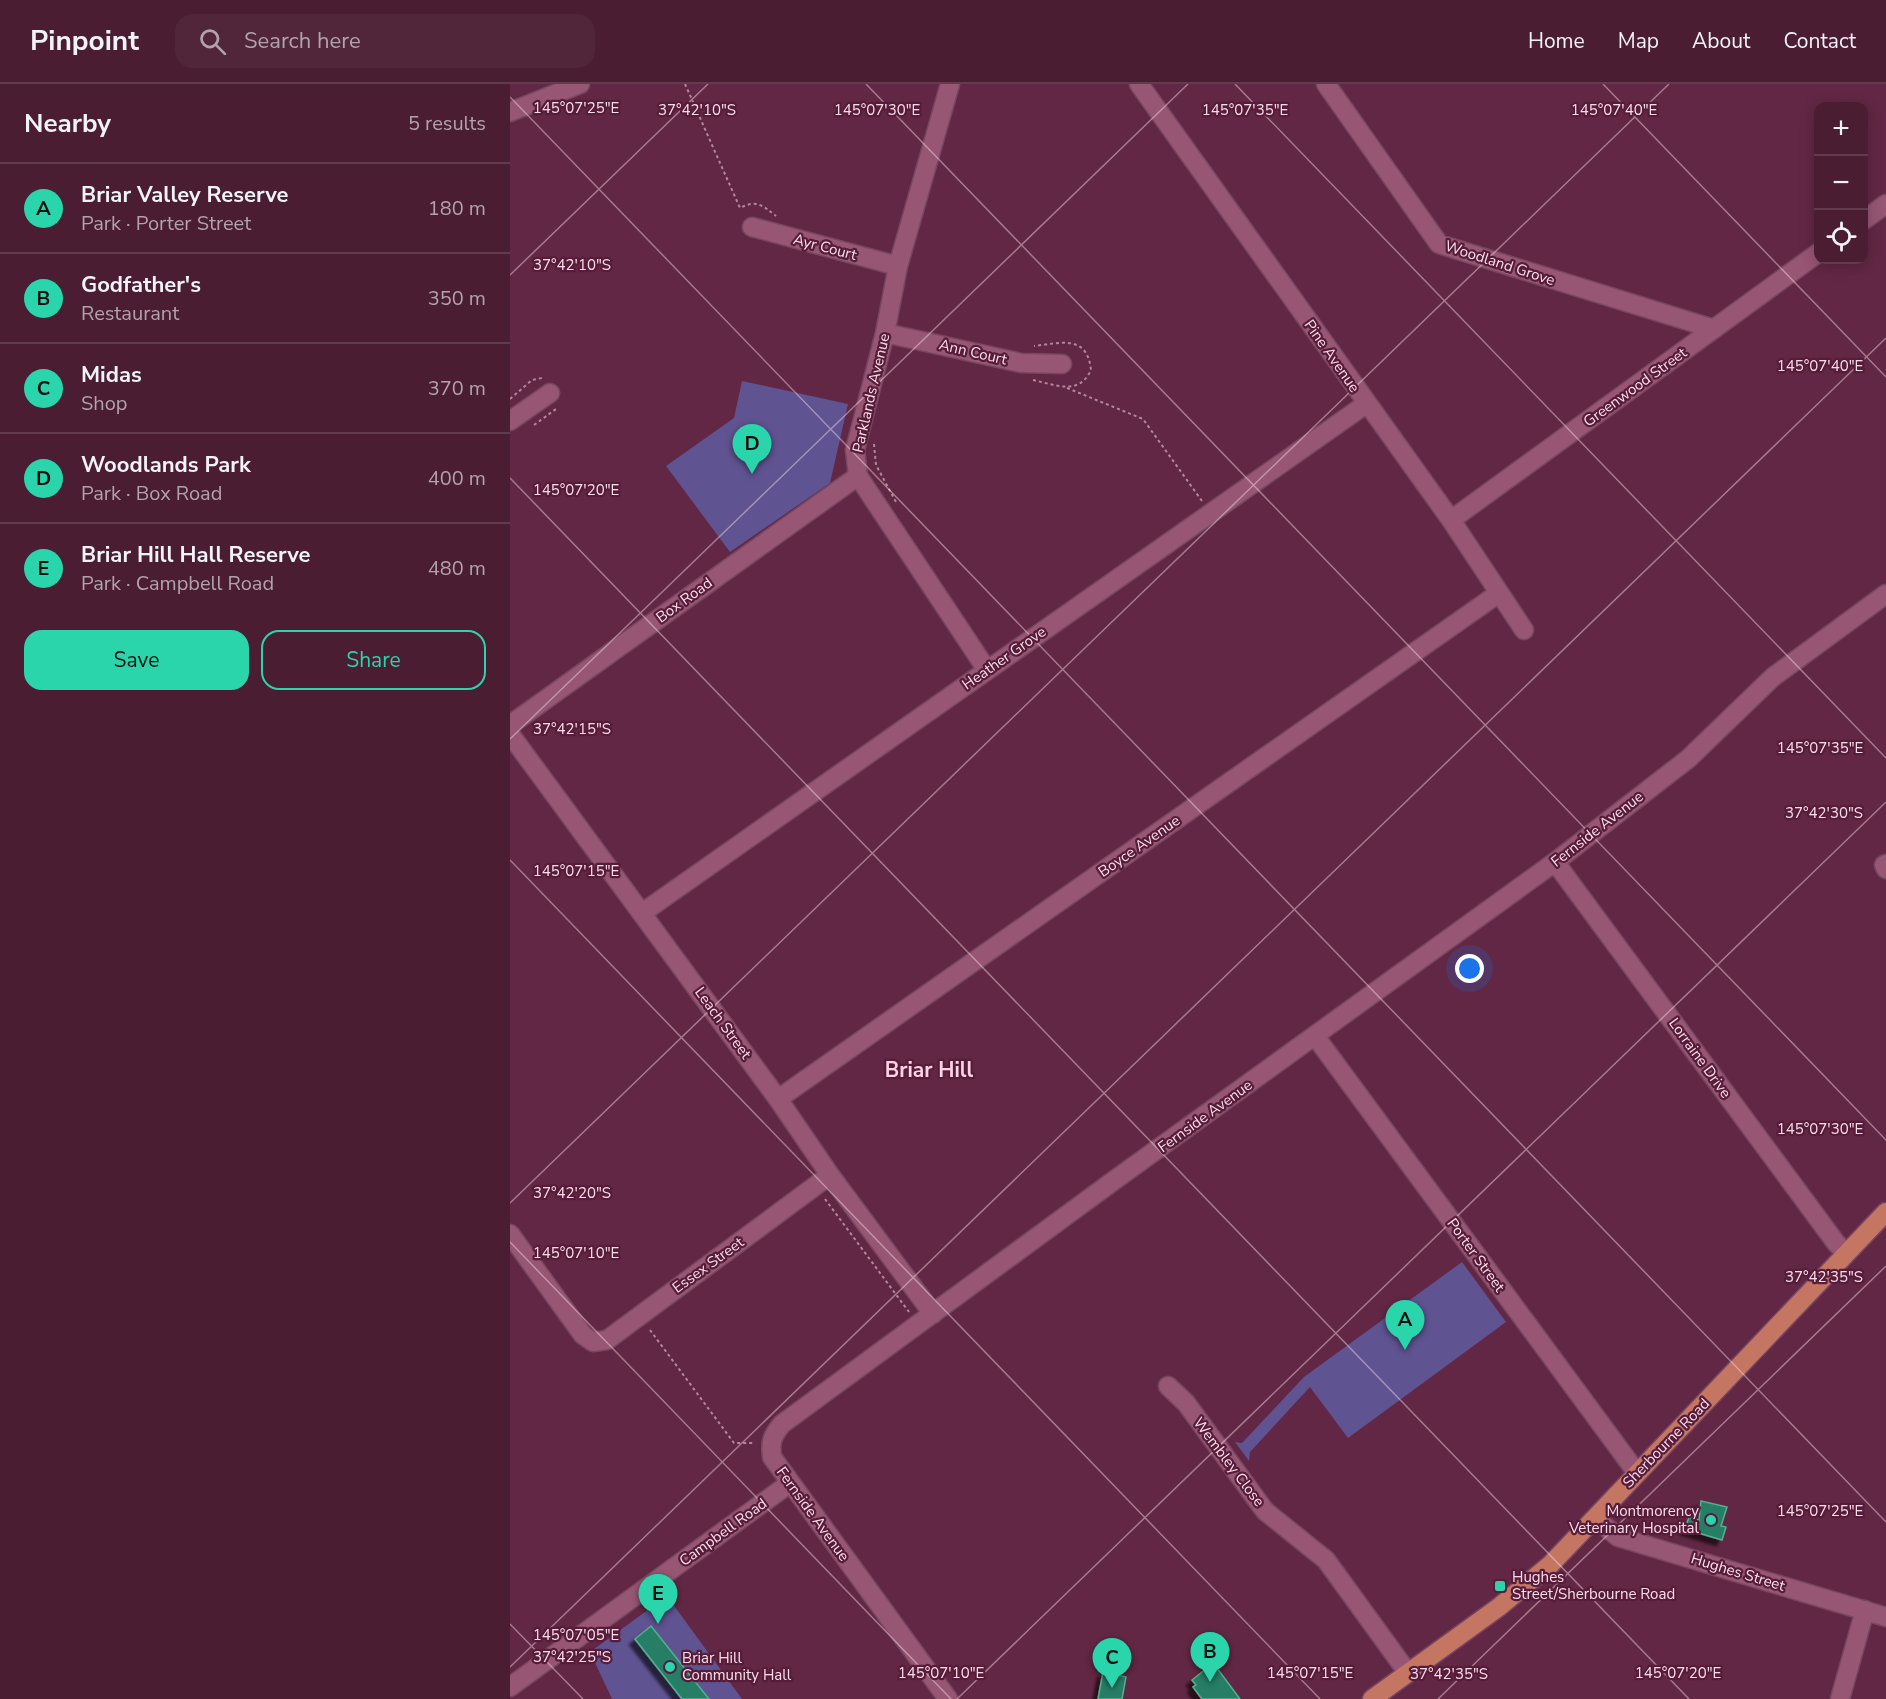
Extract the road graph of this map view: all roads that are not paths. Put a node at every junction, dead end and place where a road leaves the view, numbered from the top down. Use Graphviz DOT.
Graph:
graph roads {
  1 [pos="580,84"];
  2 [pos="950,84"];
  3 [pos="1138,84"];
  4 [pos="1326,84"];
  5 [pos="510,112"];
  6 [pos="1886,204"];
  7 [pos="1868,217"];
  8 [pos="752,227"];
  9 [pos="1814,256"];
  10 [pos="898,266"];
  11 [pos="1714,329"];
  12 [pos="885,333"];
  13 [pos="1062,364"];
  14 [pos="550,393"];
  15 [pos="1366,404"];
  16 [pos="510,421"];
  17 [pos="858,476"];
  18 [pos="1451,520"];
  19 [pos="1499,593"];
  20 [pos="1886,594"];
  21 [pos="1524,630"];
  22 [pos="987,670"];
  23 [pos="510,725"];
  24 [pos="510,734"];
  25 [pos="1556,862"];
  26 [pos="1886,864"];
  27 [pos="1886,869"];
  28 [pos="642,913"];
  29 [pos="1315,1036"];
  30 [pos="778,1100"];
  31 [pos="830,1175"];
  32 [pos="1886,1212"];
  33 [pos="510,1234"];
  34 [pos="1846,1253"];
  35 [pos="928,1308"];
  36 [pos="1167,1386"];
  37 [pos="1637,1473"];
  38 [pos="790,1483"];
  39 [pos="1595,1518"];
  40 [pos="1865,1610"];
  41 [pos="1886,1617"];
  42 [pos="1408,1673"];
  43 [pos="510,1687"];
  44 [pos="948,1699"];
  45 [pos="1372,1699"];
  46 [pos="1840,1699"];
  1 -- 5 [label="street"];
  2 -- 10 [label="street, Parklands Avenue"];
  3 -- 15 [label="street, Pine Avenue"];
  4 -- 11 [label="street, Woodland Grove"];
  6 -- 7 [label="street"];
  8 -- 10 [label="street, Ayr Court"];
  9 -- 11 [label="street, Greenwood Street"];
  10 -- 12 [label="street, Parklands Avenue"];
  11 -- 18 [label="street, Greenwood Street"];
  12 -- 13 [label="street, Ann Court"];
  12 -- 17 [label="street, Parklands Avenue"];
  14 -- 16 [label="street"];
  15 -- 18 [label="street, Pine Avenue"];
  15 -- 22 [label="street, Heather Grove"];
  17 -- 22 [label="street, Parklands Avenue"];
  17 -- 23 [label="street, Box Road"];
  18 -- 19 [label="street, Pine Avenue"];
  19 -- 21 [label="street, Pine Avenue"];
  19 -- 30 [label="street, Boyce Avenue"];
  20 -- 25 [label="street, Fernside Avenue"];
  22 -- 28 [label="street, Heather Grove"];
  24 -- 28 [label="street, Leach Street"];
  25 -- 29 [label="street, Fernside Avenue"];
  25 -- 34 [label="street, Lorraine Drive"];
  26 -- 27 [label="street"];
  28 -- 30 [label="street, Leach Street"];
  29 -- 35 [label="street, Fernside Avenue"];
  29 -- 37 [label="street, Porter Street"];
  30 -- 31 [label="street, Leach Street"];
  31 -- 33 [label="street, Essex Street"];
  31 -- 35 [label="street, Leach Street"];
  32 -- 34 [label="main road, Sherbourne Road"];
  34 -- 37 [label="main road, Sherbourne Road"];
  35 -- 38 [label="street, Fernside Avenue"];
  36 -- 42 [label="street, Wembley Close"];
  37 -- 39 [label="main road, Sherbourne Road"];
  38 -- 43 [label="street, Campbell Road"];
  38 -- 44 [label="street, Fernside Avenue"];
  39 -- 40 [label="street, Hughes Street"];
  39 -- 42 [label="main road, Sherbourne Road"];
  40 -- 41 [label="street, Hughes Street"];
  40 -- 46 [label="street"];
  42 -- 45 [label="main road, Sherbourne Road"];
}
